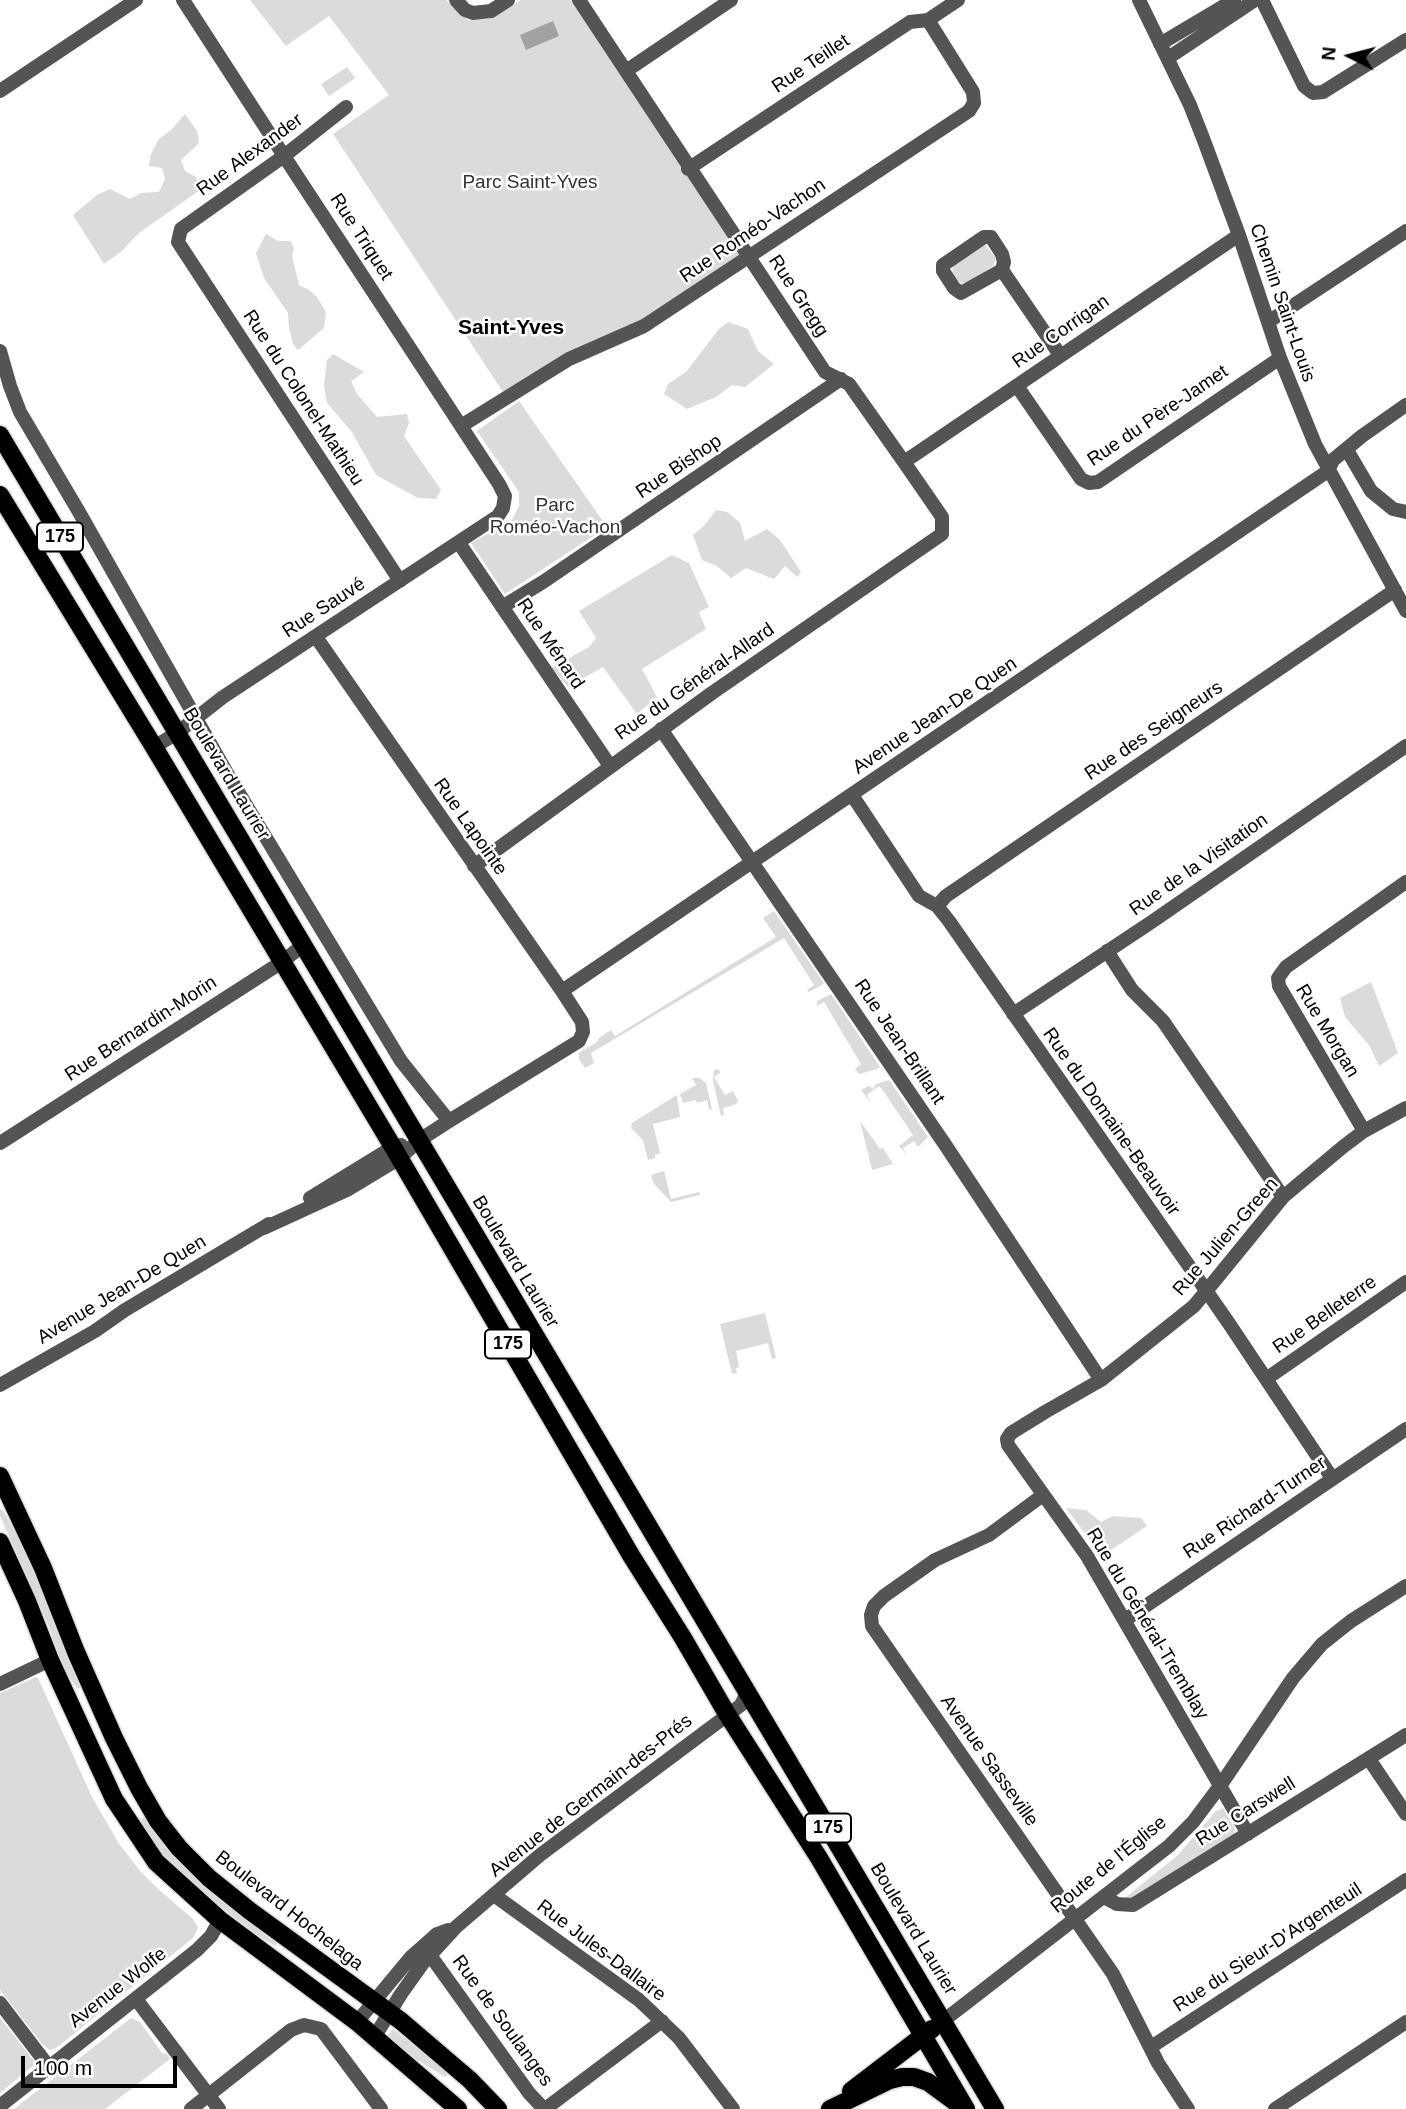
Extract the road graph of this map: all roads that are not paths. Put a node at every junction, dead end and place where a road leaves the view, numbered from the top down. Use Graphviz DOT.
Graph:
graph roads {
  1 [pos="136,0"];
  2 [pos="183,0"];
  3 [pos="456,0"];
  4 [pos="508,0"];
  5 [pos="579,0"];
  6 [pos="731,0"];
  7 [pos="958,0"];
  8 [pos="1139,0"];
  9 [pos="1234,0"];
  10 [pos="1255,0"];
  11 [pos="1262,0"];
  12 [pos="714,5"];
  13 [pos="928,20"];
  14 [pos="1406,40"];
  15 [pos="1160,44"];
  16 [pos="1168,58"];
  17 [pos="626,71"];
  18 [pos="0,91"];
  19 [pos="346,107"];
  20 [pos="284,156"];
  21 [pos="688,169"];
  22 [pos="1406,231"];
  23 [pos="178,234"];
  24 [pos="1238,235"];
  25 [pos="750,257"];
  26 [pos="1002,270"];
  27 [pos="1268,322"];
  28 [pos="0,351"];
  29 [pos="1060,355"];
  30 [pos="1280,358"];
  31 [pos="841,379"];
  32 [pos="1017,386"];
  33 [pos="1406,405"];
  34 [pos="461,426"];
  35 [pos="0,435"];
  36 [pos="1347,450"];
  37 [pos="904,462"];
  38 [pos="1356,466"];
  39 [pos="1328,471"];
  40 [pos="0,495"];
  41 [pos="505,496"];
  42 [pos="1406,512"];
  43 [pos="942,534"];
  44 [pos="459,543"];
  45 [pos="400,581"];
  46 [pos="1395,590"];
  47 [pos="502,607"];
  48 [pos="1406,611"];
  49 [pos="316,637"];
  50 [pos="196,717"];
  51 [pos="662,729"];
  52 [pos="177,733"];
  53 [pos="1406,746"];
  54 [pos="154,747"];
  55 [pos="610,766"];
  56 [pos="852,795"];
  57 [pos="753,863"];
  58 [pos="474,866"];
  59 [pos="1406,883"];
  60 [pos="937,906"];
  61 [pos="302,946"];
  62 [pos="1107,951"];
  63 [pos="282,961"];
  64 [pos="562,991"];
  65 [pos="1013,1014"];
  66 [pos="579,1041"];
  67 [pos="1406,1108"];
  68 [pos="449,1121"];
  69 [pos="1364,1132"];
  70 [pos="418,1141"];
  71 [pos="0,1143"];
  72 [pos="396,1152"];
  73 [pos="1283,1197"];
  74 [pos="1406,1282"];
  75 [pos="1205,1292"];
  76 [pos="1101,1380"];
  77 [pos="1265,1380"];
  78 [pos="0,1385"];
  79 [pos="1406,1429"];
  80 [pos="1007,1438"];
  81 [pos="0,1476"];
  82 [pos="1332,1478"];
  83 [pos="1043,1495"];
  84 [pos="0,1542"];
  85 [pos="1406,1586"];
  86 [pos="1125,1620"];
  87 [pos="50,1660"];
  88 [pos="0,1684"];
  89 [pos="747,1693"];
  90 [pos="727,1714"];
  91 [pos="1406,1735"];
  92 [pos="1369,1759"];
  93 [pos="1220,1786"];
  94 [pos="139,1788"];
  95 [pos="114,1799"];
  96 [pos="1406,1814"];
  97 [pos="1248,1834"];
  98 [pos="1406,1880"];
  99 [pos="494,1895"];
  100 [pos="1104,1897"];
  101 [pos="220,1920"];
  102 [pos="1075,1920"];
  103 [pos="456,1927"];
  104 [pos="430,1955"];
  105 [pos="136,1998"];
  106 [pos="374,2001"];
  107 [pos="0,2003"];
  108 [pos="390,2012"];
  109 [pos="662,2021"];
  110 [pos="943,2021"];
  111 [pos="357,2022"];
  112 [pos="1406,2022"];
  113 [pos="922,2035"];
  114 [pos="374,2036"];
  115 [pos="1151,2048"];
  116 [pos="49,2067"];
  117 [pos="209,2095"];
  118 [pos="0,2106"];
  119 [pos="191,2109"];
  120 [pos="219,2109"];
  121 [pos="381,2109"];
  122 [pos="458,2109"];
  123 [pos="498,2109"];
  124 [pos="545,2109"];
  125 [pos="733,2109"];
  126 [pos="829,2109"];
  127 [pos="965,2109"];
  128 [pos="995,2109"];
  129 [pos="1188,2109"];
  130 [pos="1275,2109"];
  1 -- 18 [label="street"];
  2 -- 20 [label="street, Rue Triquet"];
  3 -- 4 [label="street"];
  5 -- 17 [label="street, Rue Gregg"];
  6 -- 12 [label="street"];
  7 -- 13 [label="street, Rue Teillet"];
  8 -- 15 [label="street, Chemin Saint-Louis"];
  9 -- 15 [label="street"];
  10 -- 16 [label="street"];
  11 -- 14 [label="street"];
  12 -- 17 [label="street"];
  13 -- 21 [label="street, Rue Teillet"];
  13 -- 25 [label="street, Rue Roméo-Vachon"];
  15 -- 16 [label="street, Chemin Saint-Louis"];
  16 -- 24 [label="street, Chemin Saint-Louis"];
  17 -- 21 [label="street, Rue Gregg"];
  19 -- 20 [label="street, Rue Alexander"];
  20 -- 23 [label="street, Rue Alexander"];
  20 -- 34 [label="street, Rue Triquet"];
  21 -- 25 [label="street, Rue Gregg"];
  22 -- 27 [label="street"];
  23 -- 45 [label="street, Rue du Colonel-Mathieu"];
  24 -- 27 [label="street, Chemin Saint-Louis"];
  24 -- 29 [label="street, Rue Corrigan"];
  25 -- 31 [label="street, Rue Gregg"];
  25 -- 34 [label="street, Rue Roméo-Vachon"];
  26 -- 29 [label="street"];
  27 -- 30 [label="street, Chemin Saint-Louis"];
  28 -- 50 [label="street, Boulevard Laurier"];
  29 -- 32 [label="street, Rue Corrigan"];
  30 -- 32 [label="street, Rue du Père-Jamet"];
  30 -- 39 [label="street, Chemin Saint-Louis"];
  31 -- 37 [label="street, Rue Gregg"];
  31 -- 47 [label="street, Rue Bishop"];
  32 -- 37 [label="street, Rue Corrigan"];
  33 -- 36 [label="street"];
  34 -- 41 [label="street, Rue Triquet"];
  35 -- 52 [label="main road, Boulevard Laurier / 175"];
  36 -- 38 [label="street"];
  36 -- 39 [label="street"];
  37 -- 43 [label="street, Rue Gregg"];
  38 -- 39 [label="street"];
  38 -- 42 [label="street"];
  39 -- 46 [label="street, Chemin Saint-Louis"];
  39 -- 56 [label="street, Avenue Jean-De Quen"];
  40 -- 54 [label="main road, 175"];
  41 -- 44 [label="street, Rue Sauvé"];
  43 -- 51 [label="street, Rue du Général-Allard"];
  44 -- 45 [label="street, Rue Sauvé"];
  44 -- 47 [label="street, Rue Ménard"];
  45 -- 49 [label="street, Rue Sauvé"];
  46 -- 48 [label="street, Chemin Saint-Louis"];
  46 -- 60 [label="street, Rue des Seigneurs"];
  47 -- 55 [label="street, Rue Ménard"];
  49 -- 50 [label="street, Rue Sauvé"];
  49 -- 58 [label="street, Rue Lapointe"];
  50 -- 52 [label="street, Rue Sauvé"];
  50 -- 68 [label="street, Boulevard Laurier"];
  51 -- 55 [label="street, Rue du Général-Allard"];
  51 -- 57 [label="street, Rue Jean-Brillant"];
  52 -- 54 [label="street, Rue Sauvé"];
  52 -- 61 [label="main road, Boulevard Laurier / 175"];
  53 -- 62 [label="street, Rue de la Visitation"];
  54 -- 63 [label="main road, 175"];
  55 -- 58 [label="street, Rue du Général-Allard"];
  56 -- 57 [label="street, Avenue Jean-De Quen"];
  56 -- 60 [label="street, Rue du Domaine-Beauvoir"];
  57 -- 64 [label="street, Avenue Jean-De Quen"];
  57 -- 76 [label="street, Rue Jean-Brillant"];
  58 -- 64 [label="street, Rue Lapointe"];
  59 -- 69 [label="street, Rue Morgan"];
  60 -- 65 [label="street, Rue du Domaine-Beauvoir"];
  61 -- 63 [label="street, Rue Bernardin-Morin"];
  61 -- 70 [label="main road, Boulevard Laurier / 175"];
  62 -- 65 [label="street, Rue de la Visitation"];
  62 -- 73 [label="street"];
  63 -- 71 [label="street, Rue Bernardin-Morin"];
  63 -- 72 [label="main road, 175"];
  64 -- 66 [label="street, Rue Lapointe"];
  65 -- 75 [label="street, Rue du Domaine-Beauvoir"];
  66 -- 68 [label="street, Avenue Jean-De Quen"];
  67 -- 69 [label="street, Rue Julien-Green"];
  68 -- 70 [label="street, Avenue Jean-De Quen"];
  69 -- 73 [label="street, Rue Julien-Green"];
  70 -- 72 [label="street, Avenue Jean-De Quen"];
  70 -- 89 [label="main road, Boulevard Laurier / 175"];
  72 -- 78 [label="street, Avenue Jean-De Quen"];
  72 -- 90 [label="main road, 175"];
  73 -- 75 [label="street, Rue Julien-Green"];
  74 -- 77 [label="street, Rue Belleterre"];
  75 -- 76 [label="street, Rue Julien-Green"];
  75 -- 77 [label="street, Rue du Domaine-Beauvoir"];
  76 -- 80 [label="street, Rue Julien-Green"];
  77 -- 82 [label="street, Rue du Domaine-Beauvoir"];
  79 -- 82 [label="street, Rue Richard-Turner"];
  80 -- 83 [label="street, Rue du Général-Tremblay"];
  81 -- 94 [label="main road, Boulevard Hochelaga"];
  82 -- 86 [label="street, Rue Richard-Turner"];
  83 -- 86 [label="street, Rue du Général-Tremblay"];
  83 -- 102 [label="street, Avenue Sasseville"];
  84 -- 87 [label="main road"];
  85 -- 93 [label="street, Route de l'Église"];
  86 -- 93 [label="street, Rue du Général-Tremblay"];
  87 -- 88 [label="street"];
  87 -- 95 [label="main road"];
  89 -- 90 [label="street, Avenue de Germain-des-Prés"];
  89 -- 110 [label="main road, Boulevard Laurier / 175"];
  90 -- 99 [label="street, Avenue de Germain-des-Prés"];
  90 -- 113 [label="main road, 175"];
  91 -- 92 [label="street, Rue Carswell"];
  92 -- 96 [label="street"];
  92 -- 97 [label="street, Rue Carswell"];
  93 -- 97 [label="street, Rue du Général-Tremblay"];
  93 -- 100 [label="street, Route de l'Église"];
  94 -- 95 [label="main road"];
  94 -- 106 [label="main road, Boulevard Hochelaga"];
  95 -- 101 [label="main road"];
  97 -- 100 [label="street, Rue Carswell"];
  98 -- 115 [label="street, Rue du Sieur-D'Argenteuil"];
  99 -- 103 [label="street, Avenue de Germain-des-Prés"];
  99 -- 109 [label="street, Rue Jules-Dallaire"];
  100 -- 102 [label="street, Route de l'Église"];
  101 -- 105 [label="street, Avenue Wolfe"];
  101 -- 111 [label="main road"];
  102 -- 110 [label="street, Route de l'Église"];
  102 -- 115 [label="street, Avenue Sasseville"];
  103 -- 104 [label="street, Avenue de Germain-des-Prés"];
  103 -- 106 [label="street, Avenue de Germain-des-Prés"];
  104 -- 108 [label="street, Avenue de Germain-des-Prés"];
  104 -- 124 [label="street, Rue de Soulanges"];
  105 -- 116 [label="street, Avenue Wolfe"];
  105 -- 117 [label="street"];
  106 -- 108 [label="main road, Boulevard Hochelaga"];
  106 -- 111 [label="street, Avenue de Germain-des-Prés"];
  107 -- 116 [label="street"];
  108 -- 114 [label="street, Avenue de Germain-des-Prés"];
  108 -- 123 [label="main road, Boulevard Hochelaga"];
  109 -- 124 [label="street, Rue de Soulanges"];
  109 -- 125 [label="street, Rue Jules-Dallaire"];
  110 -- 113 [label="main road, Route de l'Église"];
  110 -- 128 [label="main road, Boulevard Laurier / 175"];
  111 -- 114 [label="main road"];
  112 -- 130 [label="street"];
  113 -- 126 [label="main road, Route de l'Église"];
  113 -- 127 [label="main road, 175"];
  114 -- 122 [label="main road"];
  115 -- 129 [label="street, Avenue Sasseville"];
  116 -- 118 [label="street, Avenue Wolfe"];
  117 -- 119 [label="street"];
  117 -- 120 [label="street"];
  117 -- 121 [label="street"];
  126 -- 127 [label="main road"];
}
